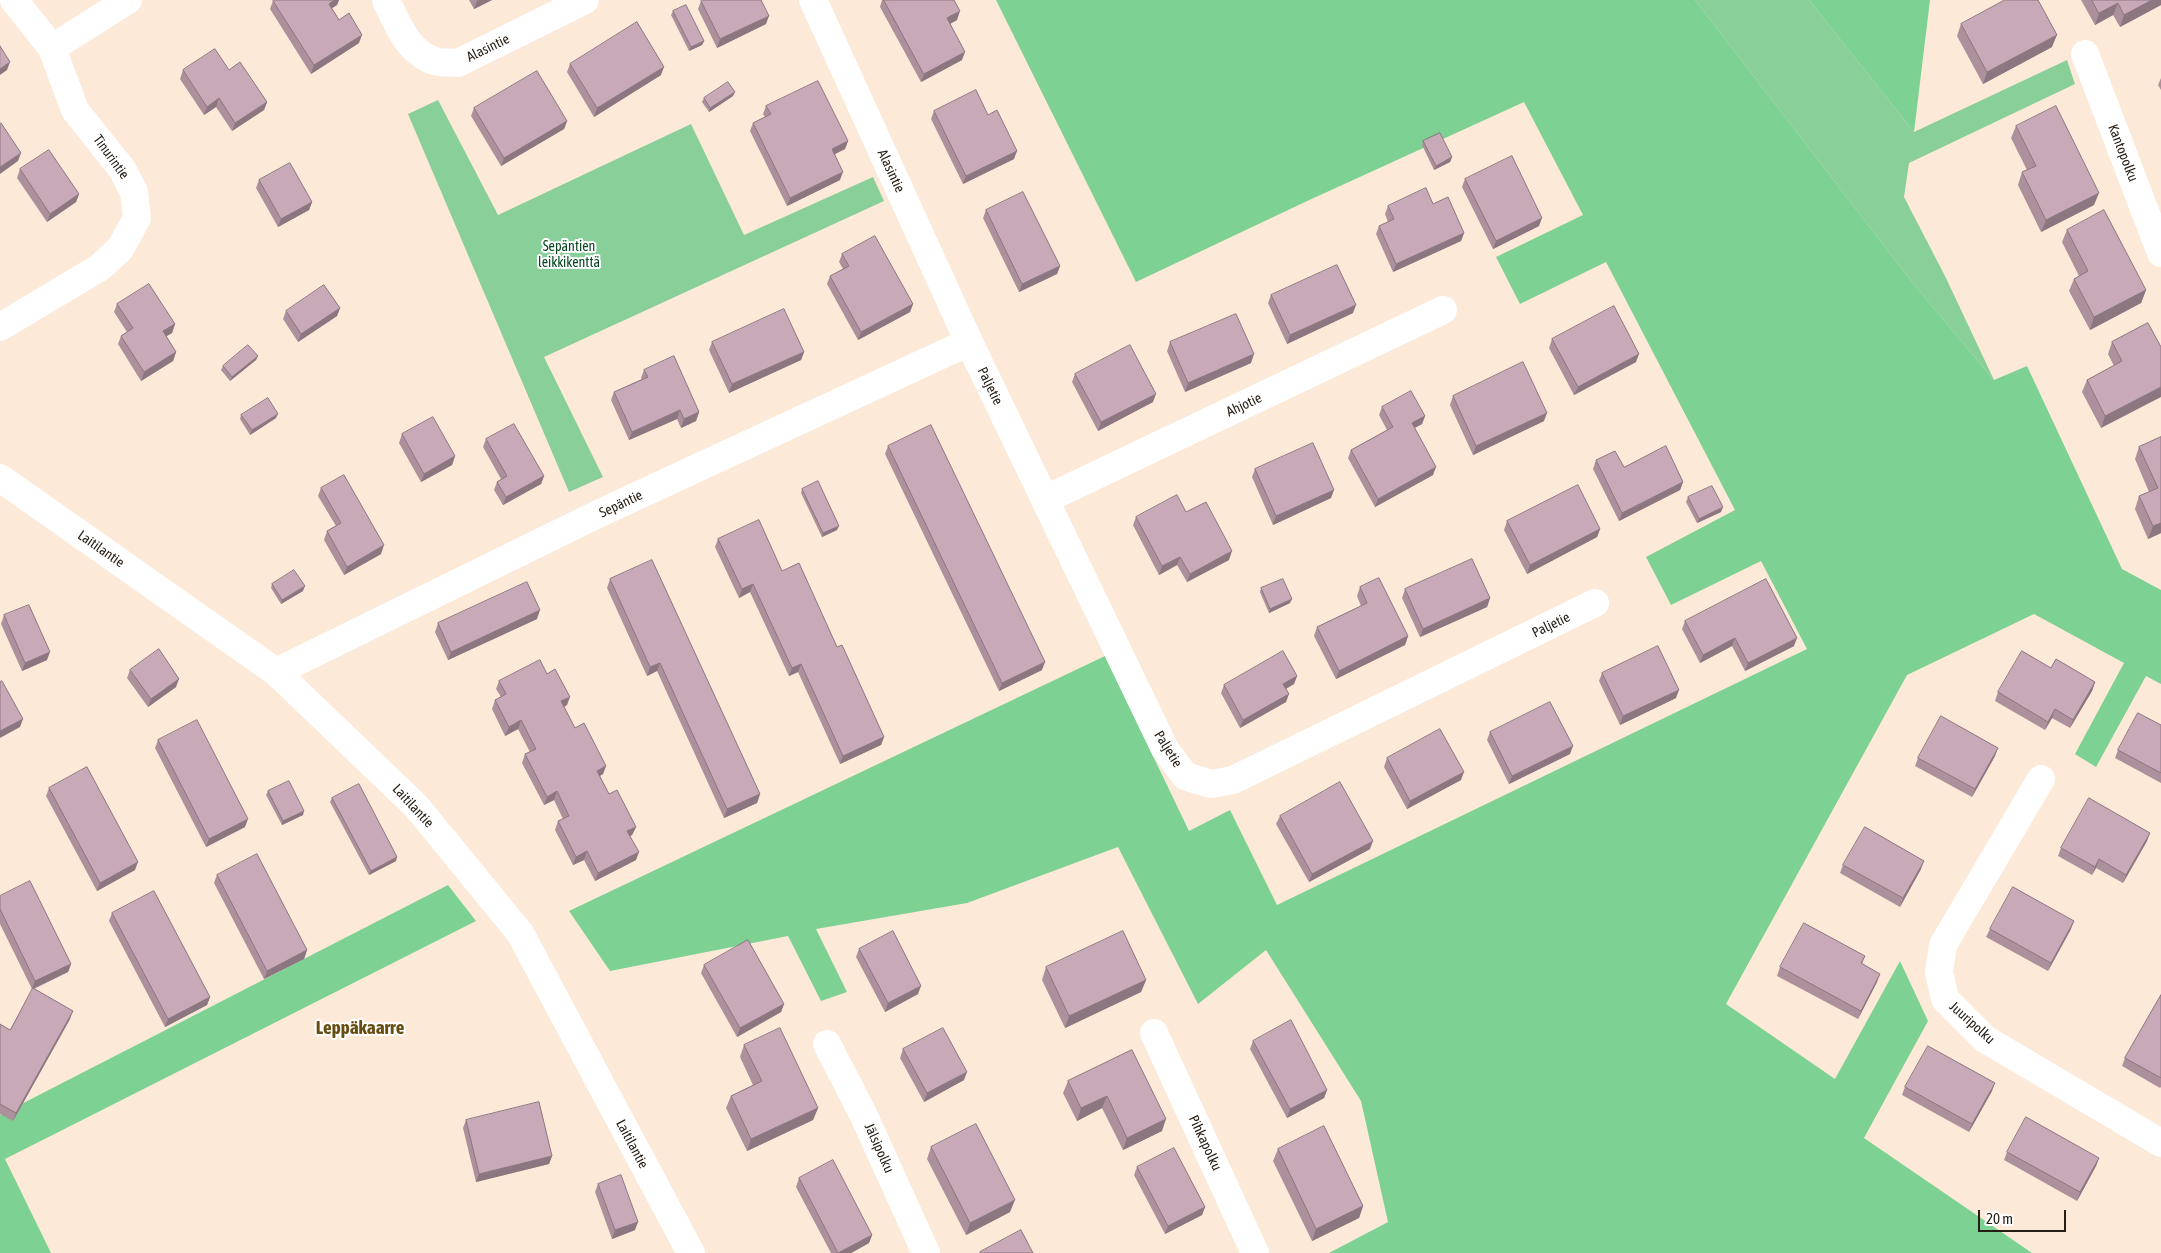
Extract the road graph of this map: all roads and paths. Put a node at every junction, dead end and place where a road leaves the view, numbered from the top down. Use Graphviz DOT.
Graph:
graph roads {
  1 [pos="14,0"];
  2 [pos="128,0"];
  3 [pos="386,0"];
  4 [pos="585,0"];
  5 [pos="813,0"];
  6 [pos="52,48"];
  7 [pos="2085,54"];
  8 [pos="2161,253"];
  9 [pos="1443,310"];
  10 [pos="0,327"];
  11 [pos="969,342"];
  12 [pos="0,478"];
  13 [pos="1046,499"];
  14 [pos="1595,604"];
  15 [pos="276,672"];
  16 [pos="2041,779"];
  17 [pos="1154,1033"];
  18 [pos="827,1044"];
  19 [pos="2161,1144"];
  20 [pos="691,1253"];
  21 [pos="926,1253"];
  22 [pos="1255,1253"];
  1 -- 6 [label="street, Tinurintie"];
  2 -- 6 [label="street"];
  3 -- 4 [label="street, Alasintie"];
  5 -- 11 [label="street, Alasintie"];
  6 -- 10 [label="street, Tinurintie"];
  7 -- 8 [label="street, Kantopolku"];
  9 -- 13 [label="street, Ahjotie"];
  11 -- 13 [label="street, Paljetie"];
  11 -- 15 [label="street, Sepäntie"];
  12 -- 15 [label="street, Laitilantie"];
  13 -- 14 [label="street, Paljetie"];
  15 -- 20 [label="street, Laitilantie"];
  16 -- 19 [label="street, Juuripolku"];
  17 -- 22 [label="street, Pihkapolku"];
  18 -- 21 [label="street, Jälsipolku"];
}
